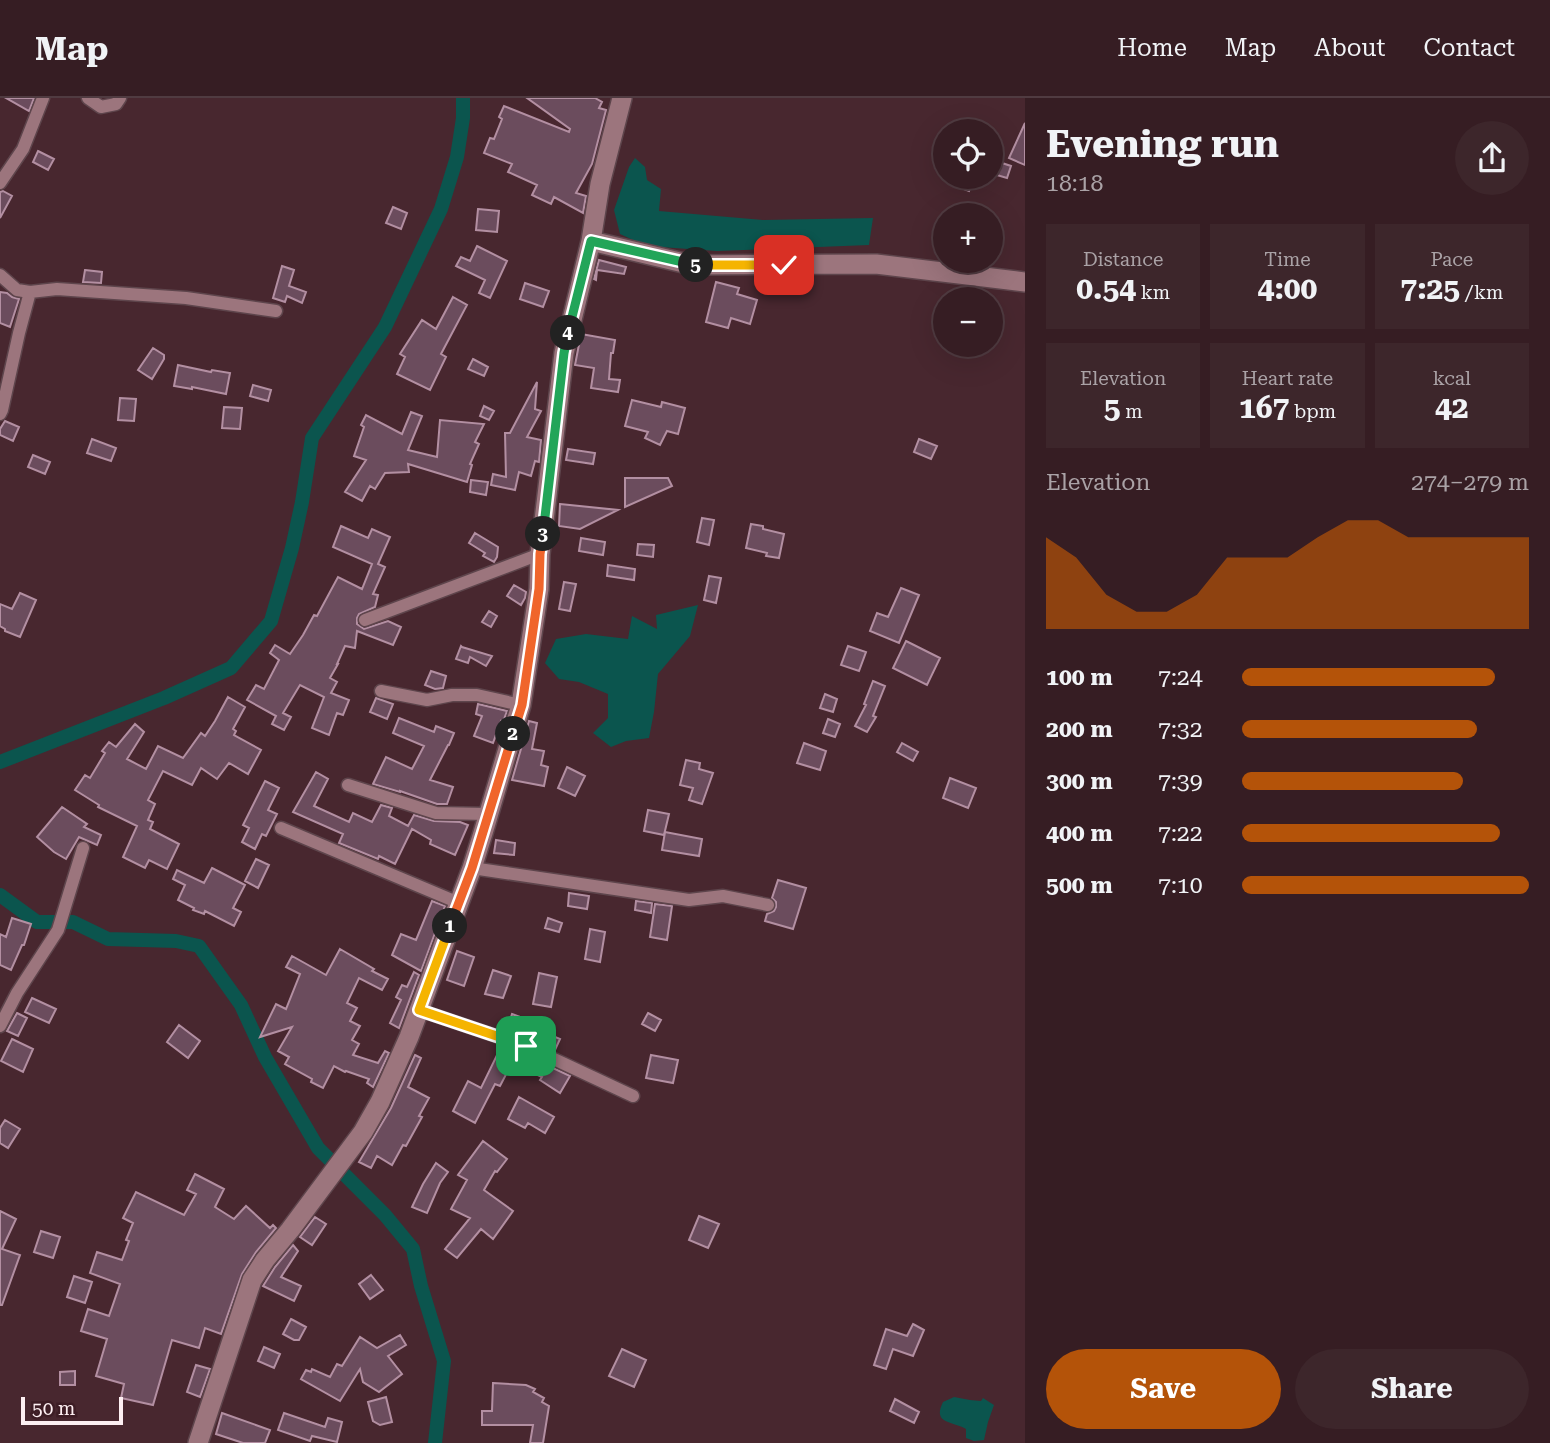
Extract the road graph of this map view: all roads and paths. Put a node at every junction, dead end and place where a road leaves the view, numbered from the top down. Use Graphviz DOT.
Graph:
graph roads {
  1 [pos="43,98"];
  2 [pos="88,98"];
  3 [pos="120,98"];
  4 [pos="622,98"];
  5 [pos="0,183"];
  6 [pos="591,241"];
  7 [pos="0,275"];
  8 [pos="1025,282"];
  9 [pos="30,292"];
  10 [pos="276,311"];
  11 [pos="0,414"];
  12 [pos="540,554"];
  13 [pos="365,620"];
  14 [pos="381,691"];
  15 [pos="522,705"];
  16 [pos="348,785"];
  17 [pos="488,814"];
  18 [pos="281,828"];
  19 [pos="83,848"];
  20 [pos="472,868"];
  21 [pos="459,903"];
  22 [pos="768,905"];
  23 [pos="419,1010"];
  24 [pos="0,1026"];
  25 [pos="633,1096"];
  26 [pos="198,1443"];
  1 -- 5 [label="street"];
  2 -- 3 [label="street"];
  4 -- 6 [label="street"];
  6 -- 8 [label="street"];
  6 -- 12 [label="street"];
  7 -- 9 [label="street"];
  9 -- 10 [label="street"];
  9 -- 11 [label="street"];
  12 -- 13 [label="street"];
  12 -- 15 [label="street"];
  14 -- 15 [label="street"];
  15 -- 17 [label="street"];
  16 -- 17 [label="street"];
  17 -- 20 [label="street"];
  18 -- 21 [label="street"];
  19 -- 24 [label="street"];
  20 -- 21 [label="street"];
  20 -- 22 [label="street"];
  21 -- 23 [label="street"];
  23 -- 25 [label="street"];
  23 -- 26 [label="street"];
}
